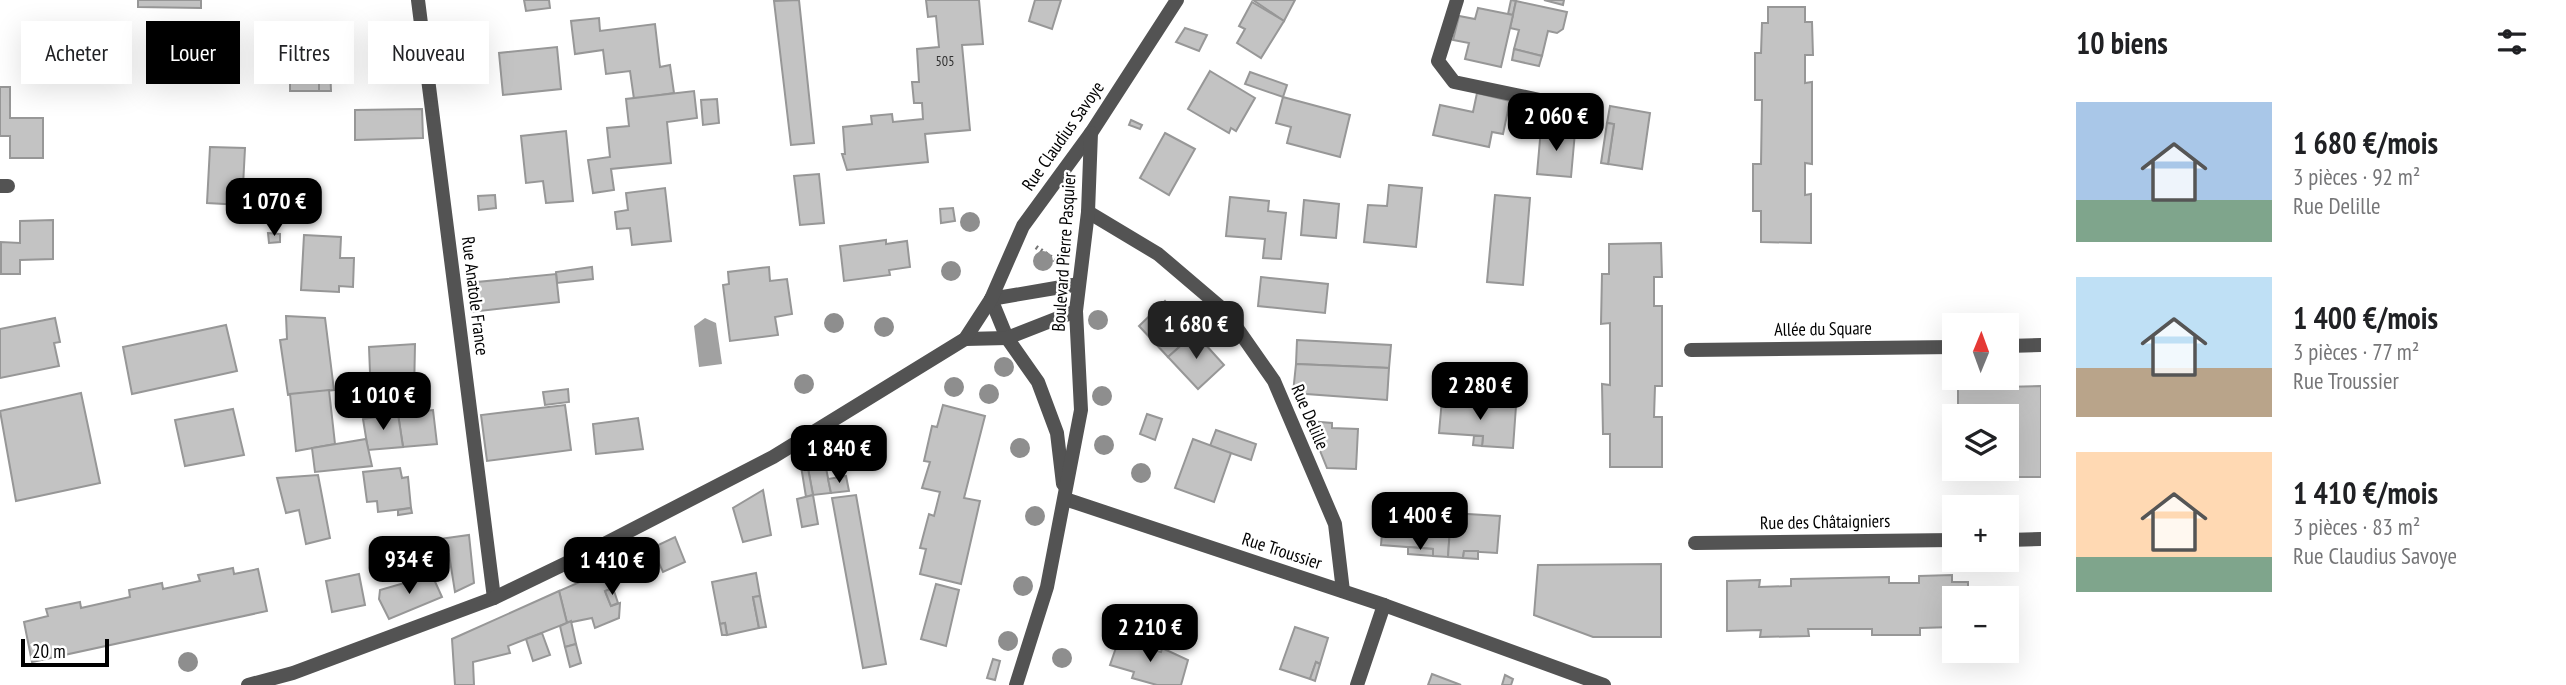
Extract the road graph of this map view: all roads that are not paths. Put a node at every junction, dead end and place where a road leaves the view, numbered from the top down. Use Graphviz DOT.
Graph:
graph roads {
  1 [pos="418,0"];
  2 [pos="1177,0"];
  3 [pos="1457,0"];
  4 [pos="1563,106"];
  5 [pos="1091,133"];
  6 [pos="1088,212"];
  7 [pos="1079,284"];
  8 [pos="991,299"];
  9 [pos="1076,312"];
  10 [pos="1007,338"];
  11 [pos="965,339"];
  12 [pos="2041,345"];
  13 [pos="1942,346"];
  14 [pos="2020,346"];
  15 [pos="1691,350"];
  16 [pos="1065,499"];
  17 [pos="2041,539"];
  18 [pos="1942,540"];
  19 [pos="2019,540"];
  20 [pos="1695,543"];
  21 [pos="1343,591"];
  22 [pos="494,598"];
  23 [pos="1384,605"];
  24 [pos="248,685"];
  25 [pos="1016,685"];
  26 [pos="1357,685"];
  27 [pos="1604,685"];
  1 -- 22 [label="street, Rue Anatole France"];
  2 -- 5 [label="street, Rue Claudius Savoye"];
  3 -- 4 [label="street"];
  5 -- 6 [label="street, Boulevard Pierre Pasquier"];
  5 -- 8 [label="street, Rue Claudius Savoye"];
  6 -- 7 [label="street, Boulevard Pierre Pasquier"];
  6 -- 21 [label="street, Rue Delille"];
  7 -- 8 [label="street"];
  7 -- 9 [label="street, Boulevard Pierre Pasquier"];
  8 -- 10 [label="street, Boulevard Pierre Pasquier"];
  8 -- 11 [label="street, Rue Claudius Savoye"];
  9 -- 10 [label="street"];
  9 -- 16 [label="street, Boulevard Pierre Pasquier"];
  10 -- 11 [label="street"];
  10 -- 16 [label="street, Boulevard Pierre Pasquier"];
  11 -- 22 [label="street, Rue Claudius Savoye"];
  12 -- 14 [label="street"];
  13 -- 15 [label="street, Allée du Square"];
  16 -- 21 [label="street, Rue Troussier"];
  16 -- 25 [label="street, Boulevard Pierre Pasquier"];
  17 -- 19 [label="street"];
  18 -- 20 [label="street, Rue des Châtaigniers"];
  21 -- 23 [label="street, Rue Troussier"];
  22 -- 24 [label="street, Rue Claudius Savoye"];
  23 -- 26 [label="street"];
  23 -- 27 [label="street, Rue Troussier"];
}
